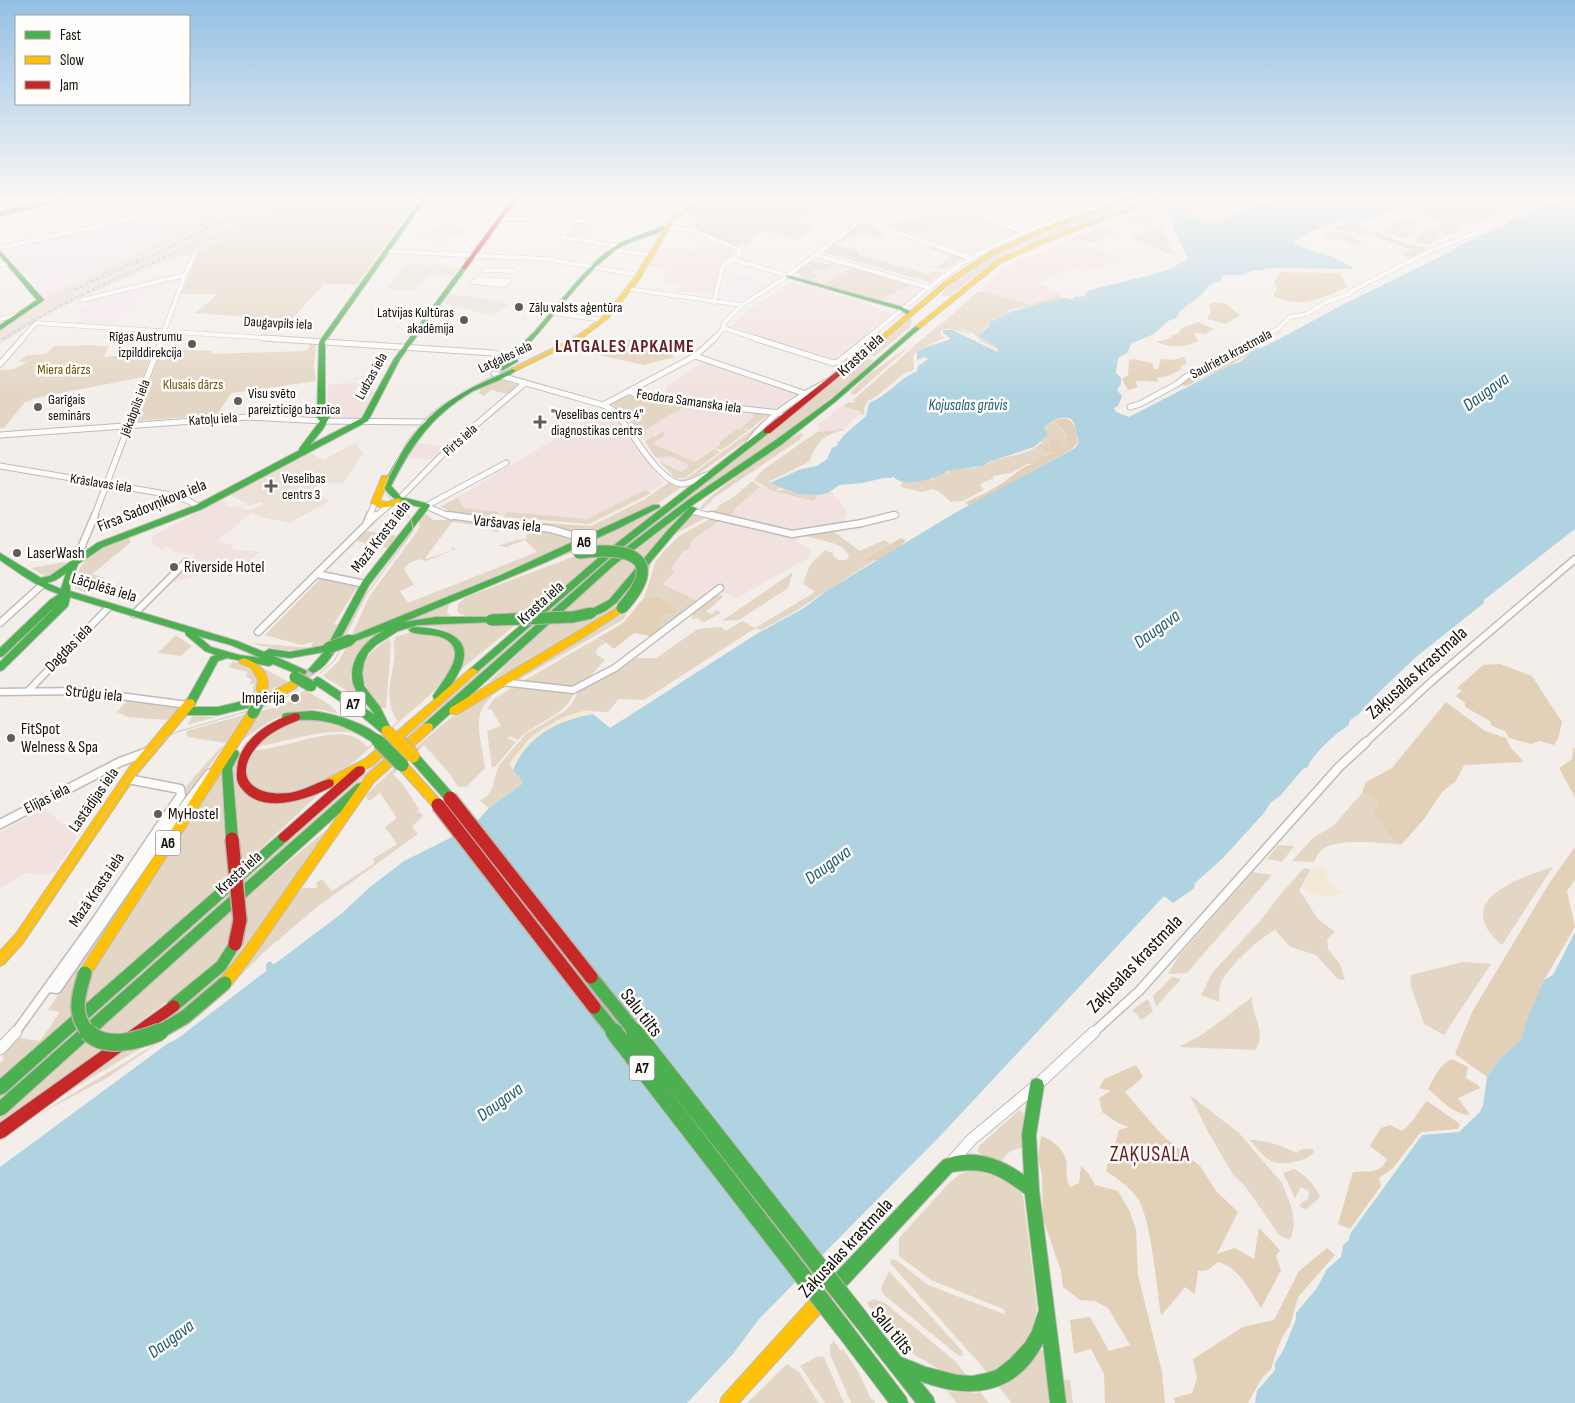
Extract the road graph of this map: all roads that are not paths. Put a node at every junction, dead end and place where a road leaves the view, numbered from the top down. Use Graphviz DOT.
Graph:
graph roads {
  1 [pos="4,264"];
  2 [pos="190,264"];
  3 [pos="377,264"];
  4 [pos="466,264"];
  5 [pos="575,264"];
  6 [pos="597,264"];
  7 [pos="644,264"];
  8 [pos="725,264"];
  9 [pos="750,264"];
  10 [pos="804,264"];
  11 [pos="851,264"];
  12 [pos="966,264"];
  13 [pos="996,264"];
  14 [pos="1402,264"];
  15 [pos="593,268"];
  16 [pos="484,270"];
  17 [pos="514,271"];
  18 [pos="185,274"];
  19 [pos="638,275"];
  20 [pos="788,276"];
  21 [pos="475,280"];
  22 [pos="936,286"];
  23 [pos="629,289"];
  24 [pos="954,297"];
  25 [pos="82,300"];
  26 [pos="714,302"];
  27 [pos="742,306"];
  28 [pos="905,312"];
  29 [pos="936,312"];
  30 [pos="553,313"];
  31 [pos="603,320"];
  32 [pos="2,322"];
  33 [pos="723,328"];
  34 [pos="164,331"];
  35 [pos="909,334"];
  36 [pos="323,340"];
  37 [pos="406,346"];
  38 [pos="856,348"];
  39 [pos="695,356"];
  40 [pos="513,360"];
  41 [pos="0,364"];
  42 [pos="840,366"];
  43 [pos="498,375"];
  44 [pos="834,379"];
  45 [pos="525,383"];
  46 [pos="854,383"];
  47 [pos="629,391"];
  48 [pos="806,394"];
  49 [pos="603,405"];
  50 [pos="1130,407"];
  51 [pos="780,413"];
  52 [pos="360,422"];
  53 [pos="422,422"];
  54 [pos="128,425"];
  55 [pos="323,429"];
  56 [pos="0,434"];
  57 [pos="747,445"];
  58 [pos="769,449"];
  59 [pos="506,463"];
  60 [pos="1,467"];
  61 [pos="710,474"];
  62 [pos="699,482"];
  63 [pos="107,484"];
  64 [pos="394,502"];
  65 [pos="375,503"];
  66 [pos="426,506"];
  67 [pos="199,507"];
  68 [pos="691,511"];
  69 [pos="896,515"];
  70 [pos="366,524"];
  71 [pos="586,542"];
  72 [pos="0,556"];
  73 [pos="1575,559"];
  74 [pos="75,562"];
  75 [pos="186,562"];
  76 [pos="317,574"];
  77 [pos="40,583"];
  78 [pos="365,584"];
  79 [pos="720,588"];
  80 [pos="66,594"];
  81 [pos="463,595"];
  82 [pos="109,607"];
  83 [pos="134,614"];
  84 [pos="468,621"];
  85 [pos="0,623"];
  86 [pos="188,631"];
  87 [pos="258,632"];
  88 [pos="206,636"];
  89 [pos="331,647"];
  90 [pos="208,649"];
  91 [pos="252,649"];
  92 [pos="0,654"];
  93 [pos="226,654"];
  94 [pos="363,654"];
  95 [pos="239,658"];
  96 [pos="214,659"];
  97 [pos="269,663"];
  98 [pos="0,668"];
  99 [pos="305,678"];
  100 [pos="502,682"];
  101 [pos="29,690"];
  102 [pos="0,692"];
  103 [pos="258,703"];
  104 [pos="431,706"];
  105 [pos="186,708"];
  106 [pos="295,717"];
  107 [pos="430,725"];
  108 [pos="387,731"];
  109 [pos="376,739"];
  110 [pos="150,751"];
  111 [pos="223,758"];
  112 [pos="369,762"];
  113 [pos="128,779"];
  114 [pos="370,779"];
  115 [pos="0,824"];
  116 [pos="0,960"];
  117 [pos="53,989"];
  118 [pos="0,1049"];
  119 [pos="1037,1085"];
  120 [pos="0,1088"];
  121 [pos="0,1109"];
  122 [pos="0,1132"];
  123 [pos="948,1165"];
  124 [pos="1032,1190"];
  125 [pos="1046,1309"];
  126 [pos="896,1363"];
  127 [pos="884,1382"];
  128 [pos="728,1403"];
  129 [pos="888,1403"];
  130 [pos="900,1403"];
  131 [pos="927,1403"];
  132 [pos="1058,1403"];
  1 -- 32 [label="main road"];
  2 -- 18 [label="street, Jēkabpils iela"];
  3 -- 36 [label="main road"];
  4 -- 37 [label="main road, Ludzas iela"];
  5 -- 15 [label="street"];
  6 -- 15 [label="main road, Latgales iela"];
  7 -- 19 [label="main road, Latgales iela"];
  8 -- 26 [label="street"];
  9 -- 20 [label="street"];
  10 -- 20 [label="street"];
  11 -- 22 [label="street"];
  12 -- 22 [label="main road, Krasta iela / A6"];
  13 -- 24 [label="main road, Krasta iela / A6"];
  14 -- 50 [label="street, Saulrieta krastmala"];
  15 -- 19 [label="street"];
  15 -- 30 [label="main road, Latgales iela"];
  16 -- 17 [label="street"];
  18 -- 25 [label="street"];
  18 -- 34 [label="street, Jēkabpils iela"];
  19 -- 23 [label="main road, Latgales iela"];
  20 -- 27 [label="street"];
  20 -- 28 [label="main road"];
  21 -- 21 [label="street"];
  22 -- 24 [label="main road"];
  22 -- 28 [label="main road, Krasta iela / A6"];
  23 -- 26 [label="street"];
  23 -- 31 [label="main road, Latgales iela"];
  24 -- 29 [label="main road, Krasta iela / A6"];
  26 -- 27 [label="street"];
  27 -- 33 [label="street"];
  28 -- 29 [label="main road"];
  28 -- 35 [label="main road"];
  28 -- 38 [label="street"];
  28 -- 42 [label="main road, Krasta iela / A6"];
  29 -- 35 [label="main road, Krasta iela / A6"];
  30 -- 31 [label="street"];
  30 -- 40 [label="main road, Latgales iela"];
  31 -- 43 [label="main road, Latgales iela"];
  33 -- 39 [label="street"];
  33 -- 42 [label="street"];
  34 -- 36 [label="street, Daugavpils iela"];
  34 -- 41 [label="street, Daugavpils iela"];
  34 -- 54 [label="street, Jēkabpils iela"];
  35 -- 46 [label="main road, Krasta iela / A6"];
  36 -- 37 [label="street, Daugavpils iela"];
  36 -- 55 [label="main road"];
  37 -- 40 [label="street, Daugavpils iela"];
  37 -- 52 [label="main road, Ludzas iela"];
  38 -- 42 [label="street"];
  38 -- 42 [label="street"];
  39 -- 47 [label="street"];
  39 -- 48 [label="street"];
  40 -- 43 [label="main road, Latgales iela"];
  42 -- 44 [label="main road, Krasta iela / A6"];
  42 -- 46 [label="main road, A6"];
  43 -- 45 [label="street"];
  43 -- 53 [label="main road, Latgales iela"];
  44 -- 48 [label="street"];
  44 -- 57 [label="main road, Krasta iela / A6"];
  45 -- 49 [label="street"];
  45 -- 64 [label="street, Pirts iela"];
  46 -- 58 [label="main road, Krasta iela / A6"];
  47 -- 49 [label="street"];
  47 -- 51 [label="street, Feodora Samanska iela"];
  48 -- 51 [label="street"];
  49 -- 61 [label="street"];
  51 -- 57 [label="street"];
  52 -- 53 [label="street, Katoļu iela"];
  52 -- 55 [label="main road, Firsa Sadovņikova iela"];
  52 -- 55 [label="street, Katoļu iela"];
  53 -- 64 [label="main road, Latgales iela"];
  53 -- 65 [label="main road, Latgales iela"];
  54 -- 55 [label="street, Katoļu iela"];
  54 -- 56 [label="street, Katoļu iela"];
  54 -- 63 [label="street, Jēkabpils iela"];
  55 -- 67 [label="main road, Firsa Sadovņikova iela"];
  57 -- 61 [label="main road, Krasta iela / A6"];
  58 -- 68 [label="main road"];
  58 -- 107 [label="main road, Krasta iela / A6"];
  59 -- 66 [label="street, Mazā Krasta iela"];
  60 -- 63 [label="street, Krāslavas iela"];
  61 -- 62 [label="main road, Krasta iela / A6"];
  62 -- 71 [label="main road, A6"];
  62 -- 104 [label="main road, Krasta iela"];
  63 -- 67 [label="street, Krāslavas iela"];
  63 -- 74 [label="street, Jēkabpils iela"];
  64 -- 65 [label="main road"];
  64 -- 66 [label="main road"];
  64 -- 70 [label="street, Latgales iela"];
  65 -- 70 [label="street, Latgales iela"];
  66 -- 71 [label="street, Varšavas iela"];
  66 -- 78 [label="main road, Mazā Krasta iela"];
  67 -- 74 [label="main road, Firsa Sadovņikova iela"];
  68 -- 69 [label="street"];
  68 -- 84 [label="main road, bridge"];
  70 -- 76 [label="street, Latgales iela"];
  71 -- 81 [label="main road, A6"];
  72 -- 77 [label="main road, Lāčplēša iela / A6"];
  73 -- 119 [label="street, Zaķusalas krastmala"];
  74 -- 77 [label="main road, Firsa Sadovņikova iela"];
  74 -- 80 [label="main road"];
  75 -- 83 [label="street"];
  76 -- 78 [label="street"];
  76 -- 87 [label="street, Latgales iela"];
  77 -- 80 [label="main road, Lāčplēša iela / A6"];
  77 -- 85 [label="street"];
  78 -- 89 [label="main road, Mazā Krasta iela"];
  79 -- 100 [label="street"];
  80 -- 82 [label="main road, Lāčplēša iela / A6"];
  80 -- 92 [label="main road"];
  80 -- 98 [label="main road"];
  81 -- 84 [label="main road"];
  81 -- 89 [label="main road, A6, bridge"];
  81 -- 100 [label="main road, bridge"];
  82 -- 83 [label="main road, Lāčplēša iela / A6"];
  82 -- 101 [label="street, Dagdas iela"];
  83 -- 86 [label="main road, Lāčplēša iela / A6"];
  84 -- 94 [label="main road"];
  86 -- 88 [label="main road, Lāčplēša iela / A6"];
  86 -- 90 [label="main road, A6"];
  88 -- 91 [label="main road, Lāčplēša iela / A6"];
  88 -- 97 [label="main road, Lāčplēša iela / A7"];
  89 -- 91 [label="main road, A6"];
  89 -- 99 [label="main road, Mazā Krasta iela"];
  90 -- 93 [label="main road, A6"];
  90 -- 96 [label="main road"];
  91 -- 99 [label="main road, Lāčplēša iela / A7"];
  93 -- 95 [label="main road, A6"];
  93 -- 96 [label="main road"];
  94 -- 104 [label="main road"];
  94 -- 108 [label="main road"];
  95 -- 97 [label="main road"];
  95 -- 103 [label="main road, A6"];
  96 -- 105 [label="main road, Lastādijas iela"];
  97 -- 99 [label="main road, Lāčplēša iela / A7"];
  99 -- 103 [label="main road, Mazā Krasta iela"];
  99 -- 108 [label="main road, Salu tilts / A7"];
  99 -- 109 [label="main road, Salu tilts / A7"];
  100 -- 107 [label="main road"];
  101 -- 102 [label="street, Strūgu iela"];
  101 -- 105 [label="street, Strūgu iela"];
  103 -- 105 [label="main road, Mazā Krasta iela"];
  103 -- 111 [label="main road, A6"];
  104 -- 112 [label="main road, Krasta iela"];
  105 -- 110 [label="main road, Lastādijas iela"];
  106 -- 109 [label="main road"];
  106 -- 112 [label="main road"];
  106 -- 122 [label="main road, bridge"];
  107 -- 114 [label="main road, Krasta iela / A6"];
  108 -- 126 [label="main road, Salu tilts / A7, bridge"];
  109 -- 127 [label="main road, Salu tilts / A7, bridge"];
  110 -- 113 [label="main road, Lastādijas iela"];
  110 -- 115 [label="street, Elijas iela"];
  111 -- 114 [label="main road, A6, bridge"];
  111 -- 117 [label="street"];
  112 -- 120 [label="main road, Krasta iela"];
  113 -- 116 [label="main road, Lastādijas iela"];
  113 -- 117 [label="street, Mazā Krasta iela"];
  114 -- 121 [label="main road, Krasta iela"];
  117 -- 118 [label="street, Mazā Krasta iela"];
  119 -- 123 [label="street, Zaķusalas krastmala"];
  119 -- 124 [label="main road"];
  123 -- 124 [label="main road"];
  123 -- 128 [label="main road, Zaķusalas krastmala"];
  124 -- 125 [label="main road"];
  125 -- 126 [label="main road"];
  125 -- 132 [label="main road"];
  126 -- 131 [label="main road, Salu tilts / A7"];
  127 -- 129 [label="main road"];
  127 -- 130 [label="main road, Salu tilts / A7"];
}
